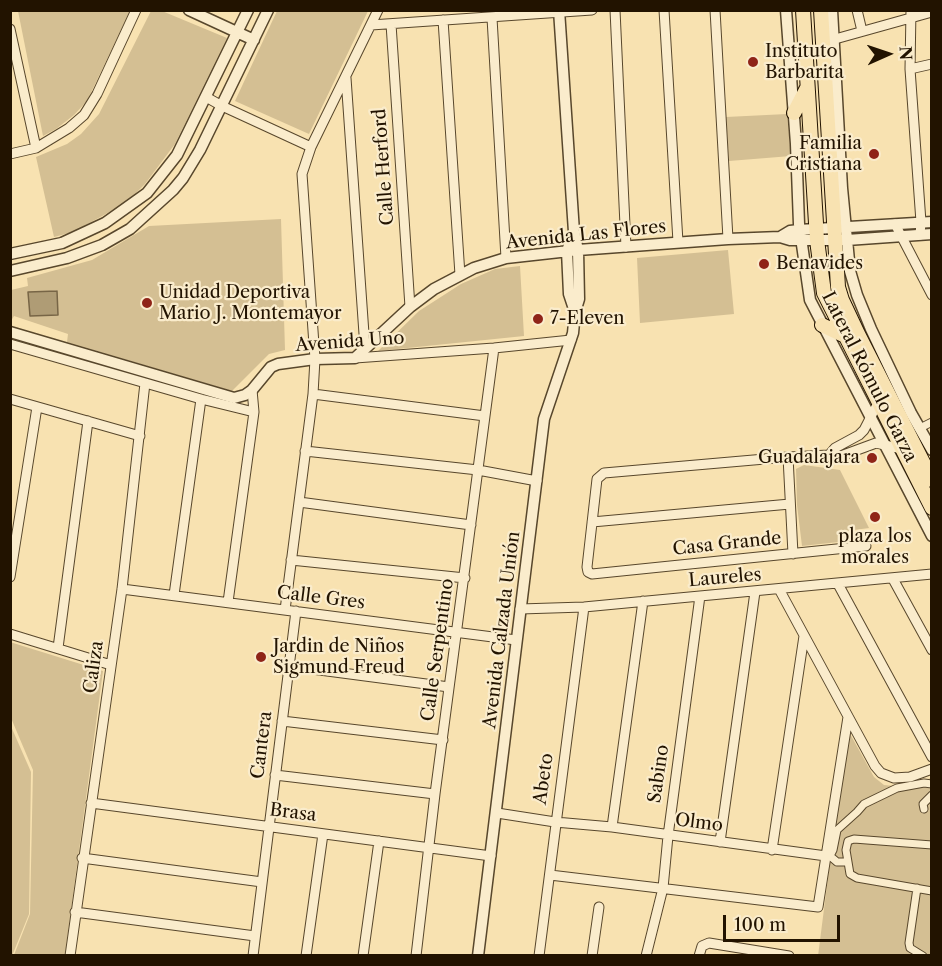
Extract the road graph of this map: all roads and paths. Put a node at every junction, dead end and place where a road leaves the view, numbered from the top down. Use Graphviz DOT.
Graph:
graph roads {
  1 [pos="136,10"];
  2 [pos="189,10"];
  3 [pos="248,10"];
  4 [pos="268,10"];
  5 [pos="378,10"];
  6 [pos="592,10"];
  7 [pos="615,10"];
  8 [pos="664,10"];
  9 [pos="715,10"];
  10 [pos="786,10"];
  11 [pos="803,10"];
  12 [pos="821,10"];
  13 [pos="832,10"];
  14 [pos="857,10"];
  15 [pos="559,12"];
  16 [pos="932,12"];
  17 [pos="911,15"];
  18 [pos="492,18"];
  19 [pos="443,20"];
  20 [pos="391,24"];
  21 [pos="371,25"];
  22 [pos="10,29"];
  23 [pos="862,31"];
  24 [pos="237,33"];
  25 [pos="254,40"];
  26 [pos="828,41"];
  27 [pos="932,64"];
  28 [pos="910,69"];
  29 [pos="346,77"];
  30 [pos="807,88"];
  31 [pos="206,97"];
  32 [pos="222,106"];
  33 [pos="794,113"];
  34 [pos="311,147"];
  35 [pos="36,148"];
  36 [pos="10,154"];
  37 [pos="926,222"];
  38 [pos="895,224"];
  39 [pos="831,234"];
  40 [pos="926,234"];
  41 [pos="800,235"];
  42 [pos="902,236"];
  43 [pos="728,239"];
  44 [pos="678,242"];
  45 [pos="62,243"];
  46 [pos="626,247"];
  47 [pos="572,250"];
  48 [pos="10,255"];
  49 [pos="67,258"];
  50 [pos="506,258"];
  51 [pos="10,271"];
  52 [pos="460,275"];
  53 [pos="932,295"];
  54 [pos="410,307"];
  55 [pos="822,325"];
  56 [pos="10,332"];
  57 [pos="843,335"];
  58 [pos="571,340"];
  59 [pos="10,344"];
  60 [pos="364,348"];
  61 [pos="494,348"];
  62 [pos="355,358"];
  63 [pos="315,359"];
  64 [pos="145,383"];
  65 [pos="252,390"];
  66 [pos="314,394"];
  67 [pos="890,394"];
  68 [pos="10,399"];
  69 [pos="201,399"];
  70 [pos="878,403"];
  71 [pos="37,407"];
  72 [pos="908,407"];
  73 [pos="254,412"];
  74 [pos="485,416"];
  75 [pos="870,418"];
  76 [pos="88,421"];
  77 [pos="932,422"];
  78 [pos="913,428"];
  79 [pos="140,436"];
  80 [pos="883,443"];
  81 [pos="902,448"];
  82 [pos="932,450"];
  83 [pos="305,451"];
  84 [pos="829,455"];
  85 [pos="788,457"];
  86 [pos="478,470"];
  87 [pos="537,480"];
  88 [pos="932,480"];
  89 [pos="298,501"];
  90 [pos="790,504"];
  91 [pos="932,508"];
  92 [pos="592,522"];
  93 [pos="471,525"];
  94 [pos="932,536"];
  95 [pos="866,546"];
  96 [pos="793,554"];
  97 [pos="291,560"];
  98 [pos="932,574"];
  99 [pos="10,577"];
  100 [pos="465,578"];
  101 [pos="893,579"];
  102 [pos="838,584"];
  103 [pos="122,589"];
  104 [pos="779,589"];
  105 [pos="755,592"];
  106 [pos="174,595"];
  107 [pos="700,596"];
  108 [pos="644,601"];
  109 [pos="228,602"];
  110 [pos="584,607"];
  111 [pos="520,609"];
  112 [pos="285,610"];
  113 [pos="296,611"];
  114 [pos="457,632"];
  115 [pos="10,634"];
  116 [pos="804,636"];
  117 [pos="516,640"];
  118 [pos="58,648"];
  119 [pos="932,650"];
  120 [pos="111,665"];
  121 [pos="289,666"];
  122 [pos="449,687"];
  123 [pos="848,717"];
  124 [pos="282,720"];
  125 [pos="443,740"];
  126 [pos="932,757"];
  127 [pos="932,769"];
  128 [pos="275,775"];
  129 [pos="932,784"];
  130 [pos="435,794"];
  131 [pos="932,795"];
  132 [pos="91,804"];
  133 [pos="924,809"];
  134 [pos="497,813"];
  135 [pos="555,822"];
  136 [pos="268,827"];
  137 [pos="612,827"];
  138 [pos="323,834"];
  139 [pos="668,836"];
  140 [pos="379,841"];
  141 [pos="720,842"];
  142 [pos="932,844"];
  143 [pos="431,847"];
  144 [pos="772,850"];
  145 [pos="491,856"];
  146 [pos="828,856"];
  147 [pos="82,858"];
  148 [pos="848,862"];
  149 [pos="550,875"];
  150 [pos="262,882"];
  151 [pos="663,888"];
  152 [pos="917,888"];
  153 [pos="932,891"];
  154 [pos="599,907"];
  155 [pos="75,912"];
  156 [pos="255,936"];
  157 [pos="757,954"];
  158 [pos="70,956"];
  159 [pos="253,956"];
  160 [pos="306,956"];
  161 [pos="363,956"];
  162 [pos="416,956"];
  163 [pos="478,956"];
  164 [pos="539,956"];
  165 [pos="592,956"];
  166 [pos="646,956"];
  167 [pos="699,956"];
  168 [pos="789,956"];
  169 [pos="922,956"];
  1 -- 35 [label="street"];
  2 -- 24 [label="street"];
  3 -- 24 [label="street"];
  4 -- 25 [label="street"];
  5 -- 21 [label="street"];
  6 -- 15 [label="street"];
  7 -- 46 [label="street"];
  8 -- 44 [label="street"];
  9 -- 43 [label="street"];
  10 -- 33 [label="street, Lateral Rómulo Garza"];
  11 -- 30 [label="main road"];
  12 -- 26 [label="main road"];
  13 -- 26 [label="street"];
  14 -- 23 [label="street"];
  15 -- 18 [label="street"];
  15 -- 47 [label="street, Avenida Calzada Unión"];
  16 -- 17 [label="street"];
  17 -- 23 [label="street"];
  17 -- 28 [label="street"];
  18 -- 19 [label="street"];
  18 -- 50 [label="street"];
  19 -- 20 [label="street"];
  19 -- 52 [label="street"];
  20 -- 21 [label="street"];
  20 -- 54 [label="street, Calle Herford"];
  21 -- 29 [label="street"];
  22 -- 35 [label="street"];
  23 -- 26 [label="street"];
  24 -- 25 [label="street"];
  24 -- 31 [label="street"];
  25 -- 32 [label="street"];
  26 -- 39 [label="main road"];
  27 -- 28 [label="street"];
  28 -- 37 [label="street"];
  29 -- 34 [label="street"];
  29 -- 60 [label="street"];
  30 -- 33 [label="main road"];
  30 -- 39 [label="main road"];
  31 -- 32 [label="street"];
  31 -- 45 [label="street"];
  32 -- 34 [label="street"];
  32 -- 49 [label="street"];
  33 -- 41 [label="street, Lateral Rómulo Garza"];
  34 -- 63 [label="street"];
  35 -- 36 [label="street"];
  37 -- 38 [label="street, Avenida Las Flores"];
  37 -- 40 [label="street"];
  38 -- 39 [label="street, Avenida Las Flores"];
  38 -- 42 [label="street"];
  39 -- 41 [label="street, Avenida Las Flores"];
  39 -- 42 [label="street, Avenida Las Flores"];
  39 -- 57 [label="main road"];
  39 -- 67 [label="main road"];
  39 -- 72 [label="street, Lateral Rómulo Garza"];
  40 -- 42 [label="street, Avenida Las Flores"];
  41 -- 43 [label="street, Avenida Las Flores"];
  41 -- 55 [label="street, Lateral Rómulo Garza"];
  42 -- 53 [label="street"];
  43 -- 44 [label="street, Avenida Las Flores"];
  44 -- 46 [label="street, Avenida Las Flores"];
  45 -- 48 [label="street"];
  45 -- 49 [label="street"];
  46 -- 47 [label="street, Avenida Las Flores"];
  47 -- 50 [label="street, Avenida Las Flores"];
  47 -- 58 [label="street, Avenida Calzada Unión"];
  49 -- 51 [label="street"];
  50 -- 52 [label="street, Avenida Las Flores"];
  52 -- 54 [label="street, Avenida Las Flores"];
  54 -- 60 [label="street, Avenida Las Flores"];
  55 -- 57 [label="main road"];
  55 -- 75 [label="street, Lateral Rómulo Garza"];
  56 -- 65 [label="street"];
  57 -- 70 [label="main road"];
  58 -- 61 [label="street, Avenida Uno"];
  58 -- 87 [label="street, Avenida Calzada Unión"];
  59 -- 64 [label="street"];
  60 -- 62 [label="street, Avenida Las Flores"];
  61 -- 62 [label="street, Avenida Uno"];
  61 -- 74 [label="street, Calle Serpentino"];
  62 -- 63 [label="street, Avenida Uno"];
  63 -- 65 [label="street, Avenida Uno"];
  63 -- 66 [label="street"];
  64 -- 69 [label="street"];
  64 -- 79 [label="street, Caliza"];
  65 -- 73 [label="street"];
  66 -- 74 [label="street"];
  66 -- 83 [label="street"];
  67 -- 72 [label="main road"];
  67 -- 78 [label="main road"];
  68 -- 71 [label="street"];
  69 -- 73 [label="street"];
  69 -- 106 [label="street"];
  70 -- 75 [label="street"];
  70 -- 81 [label="main road"];
  71 -- 76 [label="street"];
  71 -- 99 [label="street"];
  72 -- 78 [label="main road"];
  73 -- 109 [label="street"];
  74 -- 86 [label="street, Calle Serpentino"];
  75 -- 80 [label="street, Lateral Rómulo Garza"];
  75 -- 84 [label="street"];
  76 -- 79 [label="street"];
  76 -- 118 [label="street"];
  77 -- 78 [label="street"];
  78 -- 82 [label="street, Lateral Rómulo Garza"];
  78 -- 88 [label="main road"];
  79 -- 103 [label="street, Caliza"];
  80 -- 81 [label="street"];
  80 -- 84 [label="street"];
  80 -- 94 [label="street, Lateral Rómulo Garza"];
  81 -- 91 [label="main road"];
  83 -- 86 [label="street"];
  83 -- 89 [label="street"];
  84 -- 85 [label="street"];
  85 -- 90 [label="street"];
  85 -- 92 [label="street"];
  86 -- 87 [label="street"];
  86 -- 93 [label="street, Calle Serpentino"];
  87 -- 111 [label="street, Avenida Calzada Unión"];
  89 -- 93 [label="street"];
  89 -- 97 [label="street"];
  90 -- 92 [label="street"];
  90 -- 96 [label="street"];
  92 -- 96 [label="street, Casa Grande"];
  93 -- 100 [label="street, Calle Serpentino"];
  95 -- 96 [label="street, Casa Grande"];
  97 -- 100 [label="street"];
  97 -- 112 [label="street"];
  98 -- 101 [label="street, Laureles"];
  100 -- 114 [label="street, Calle Serpentino"];
  101 -- 102 [label="street, Laureles"];
  101 -- 119 [label="street"];
  102 -- 104 [label="street, Laureles"];
  102 -- 126 [label="street"];
  103 -- 106 [label="street, Calle Gres"];
  103 -- 120 [label="street, Caliza"];
  104 -- 105 [label="street, Laureles"];
  104 -- 116 [label="street"];
  105 -- 107 [label="street, Laureles"];
  105 -- 141 [label="street"];
  106 -- 109 [label="street, Calle Gres"];
  107 -- 108 [label="street, Laureles"];
  107 -- 139 [label="street, Sabino"];
  108 -- 110 [label="street, Laureles"];
  108 -- 137 [label="street"];
  109 -- 112 [label="street, Calle Gres"];
  110 -- 111 [label="street, Laureles"];
  110 -- 135 [label="street, Abeto"];
  111 -- 117 [label="street, Avenida Calzada Unión"];
  112 -- 113 [label="street, Calle Gres"];
  113 -- 114 [label="street, Calle Gres"];
  113 -- 121 [label="street, Cantera"];
  114 -- 117 [label="street, Calle Gres"];
  114 -- 122 [label="street, Calle Serpentino"];
  115 -- 118 [label="street"];
  116 -- 123 [label="street"];
  116 -- 144 [label="street"];
  117 -- 134 [label="street, Avenida Calzada Unión"];
  118 -- 120 [label="street"];
  120 -- 132 [label="street, Caliza"];
  121 -- 122 [label="street"];
  121 -- 124 [label="street, Cantera"];
  122 -- 125 [label="street, Calle Serpentino"];
  123 -- 127 [label="street"];
  123 -- 146 [label="street"];
  124 -- 125 [label="street"];
  124 -- 128 [label="street, Cantera"];
  125 -- 130 [label="street, Calle Serpentino"];
  128 -- 130 [label="street"];
  128 -- 136 [label="street, Cantera"];
  129 -- 146 [label="street"];
  130 -- 143 [label="street, Calle Serpentino"];
  131 -- 133 [label="street"];
  132 -- 136 [label="street, Brasa"];
  132 -- 147 [label="street, Caliza"];
  134 -- 135 [label="street, Olmo"];
  134 -- 145 [label="street, Avenida Calzada Unión"];
  135 -- 137 [label="street, Olmo"];
  135 -- 149 [label="street, Abeto"];
  136 -- 138 [label="street, Brasa"];
  136 -- 150 [label="street, Cantera"];
  137 -- 139 [label="street, Olmo"];
  138 -- 140 [label="street, Brasa"];
  138 -- 160 [label="street"];
  139 -- 141 [label="street, Olmo"];
  139 -- 151 [label="street, Sabino"];
  140 -- 143 [label="street, Brasa"];
  140 -- 161 [label="street"];
  141 -- 144 [label="street, Olmo"];
  142 -- 148 [label="street"];
  143 -- 145 [label="street, Brasa"];
  143 -- 162 [label="street, Calle Serpentino"];
  144 -- 146 [label="street, Olmo"];
  145 -- 163 [label="street, Avenida Calzada Unión"];
  146 -- 148 [label="street"];
  146 -- 151 [label="street"];
  147 -- 150 [label="street"];
  147 -- 155 [label="street, Caliza"];
  148 -- 152 [label="street"];
  149 -- 151 [label="street"];
  149 -- 164 [label="street, Abeto"];
  150 -- 156 [label="street, Cantera"];
  151 -- 166 [label="street, Sabino"];
  152 -- 153 [label="street"];
  152 -- 169 [label="street"];
  154 -- 165 [label="street"];
  155 -- 156 [label="street"];
  155 -- 158 [label="street, Caliza"];
  156 -- 159 [label="street, Cantera"];
  157 -- 167 [label="street"];
  157 -- 168 [label="street"];
}
